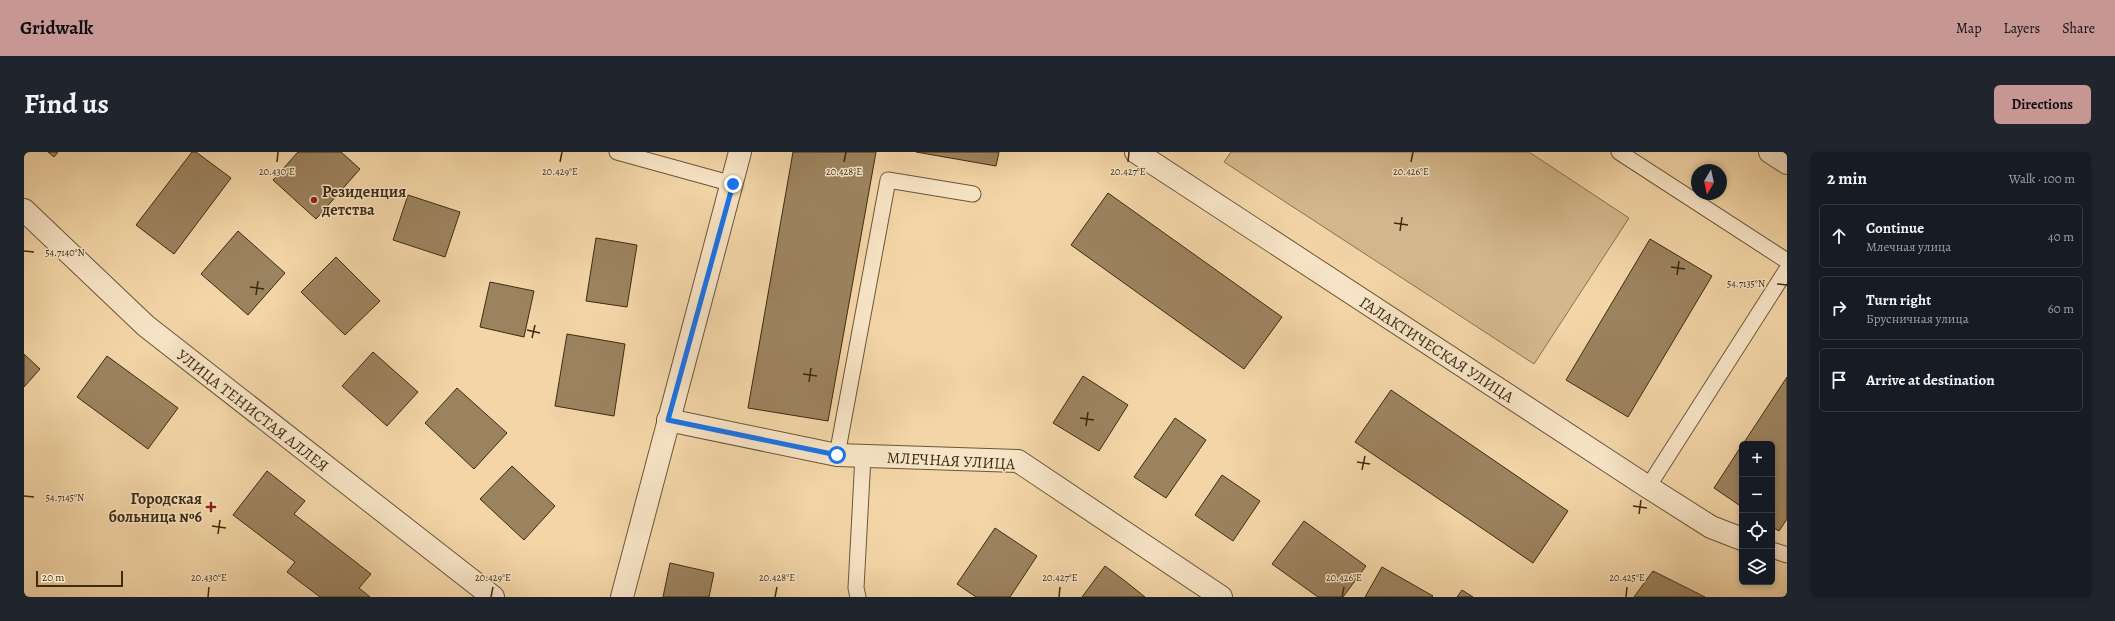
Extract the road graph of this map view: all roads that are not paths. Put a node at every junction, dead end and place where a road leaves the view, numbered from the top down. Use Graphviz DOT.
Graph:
graph roads {
  1 [pos="617,152"];
  2 [pos="740,152"];
  3 [pos="1618,152"];
  4 [pos="1770,152"];
  5 [pos="1140,153"];
  6 [pos="1787,163"];
  7 [pos="733,184"];
  8 [pos="973,194"];
  9 [pos="24,210"];
  10 [pos="1787,261"];
  11 [pos="1787,269"];
  12 [pos="668,420"];
  13 [pos="837,455"];
  14 [pos="863,456"];
  15 [pos="1648,487"];
  16 [pos="1739,538"];
  17 [pos="1775,551"];
  18 [pos="1787,555"];
  19 [pos="493,597"];
  20 [pos="622,597"];
  21 [pos="858,597"];
  22 [pos="1221,597"];
  1 -- 7 [label="lane"];
  2 -- 7 [label="street"];
  3 -- 10 [label="lane"];
  4 -- 6 [label="street"];
  5 -- 15 [label="street, ГАЛАКТИЧЕСКАЯ УЛИЦА"];
  7 -- 12 [label="street"];
  8 -- 13 [label="lane"];
  9 -- 19 [label="street, УЛИЦА ТЕНИСТАЯ АЛЛЕЯ"];
  11 -- 15 [label="lane"];
  12 -- 13 [label="street, МЛЕЧНАЯ УЛИЦА"];
  12 -- 20 [label="street"];
  13 -- 14 [label="street, МЛЕЧНАЯ УЛИЦА"];
  14 -- 21 [label="lane"];
  14 -- 22 [label="street, МЛЕЧНАЯ УЛИЦА"];
  15 -- 16 [label="street, ГАЛАКТИЧЕСКАЯ УЛИЦА"];
  17 -- 18 [label="lane"];
}
